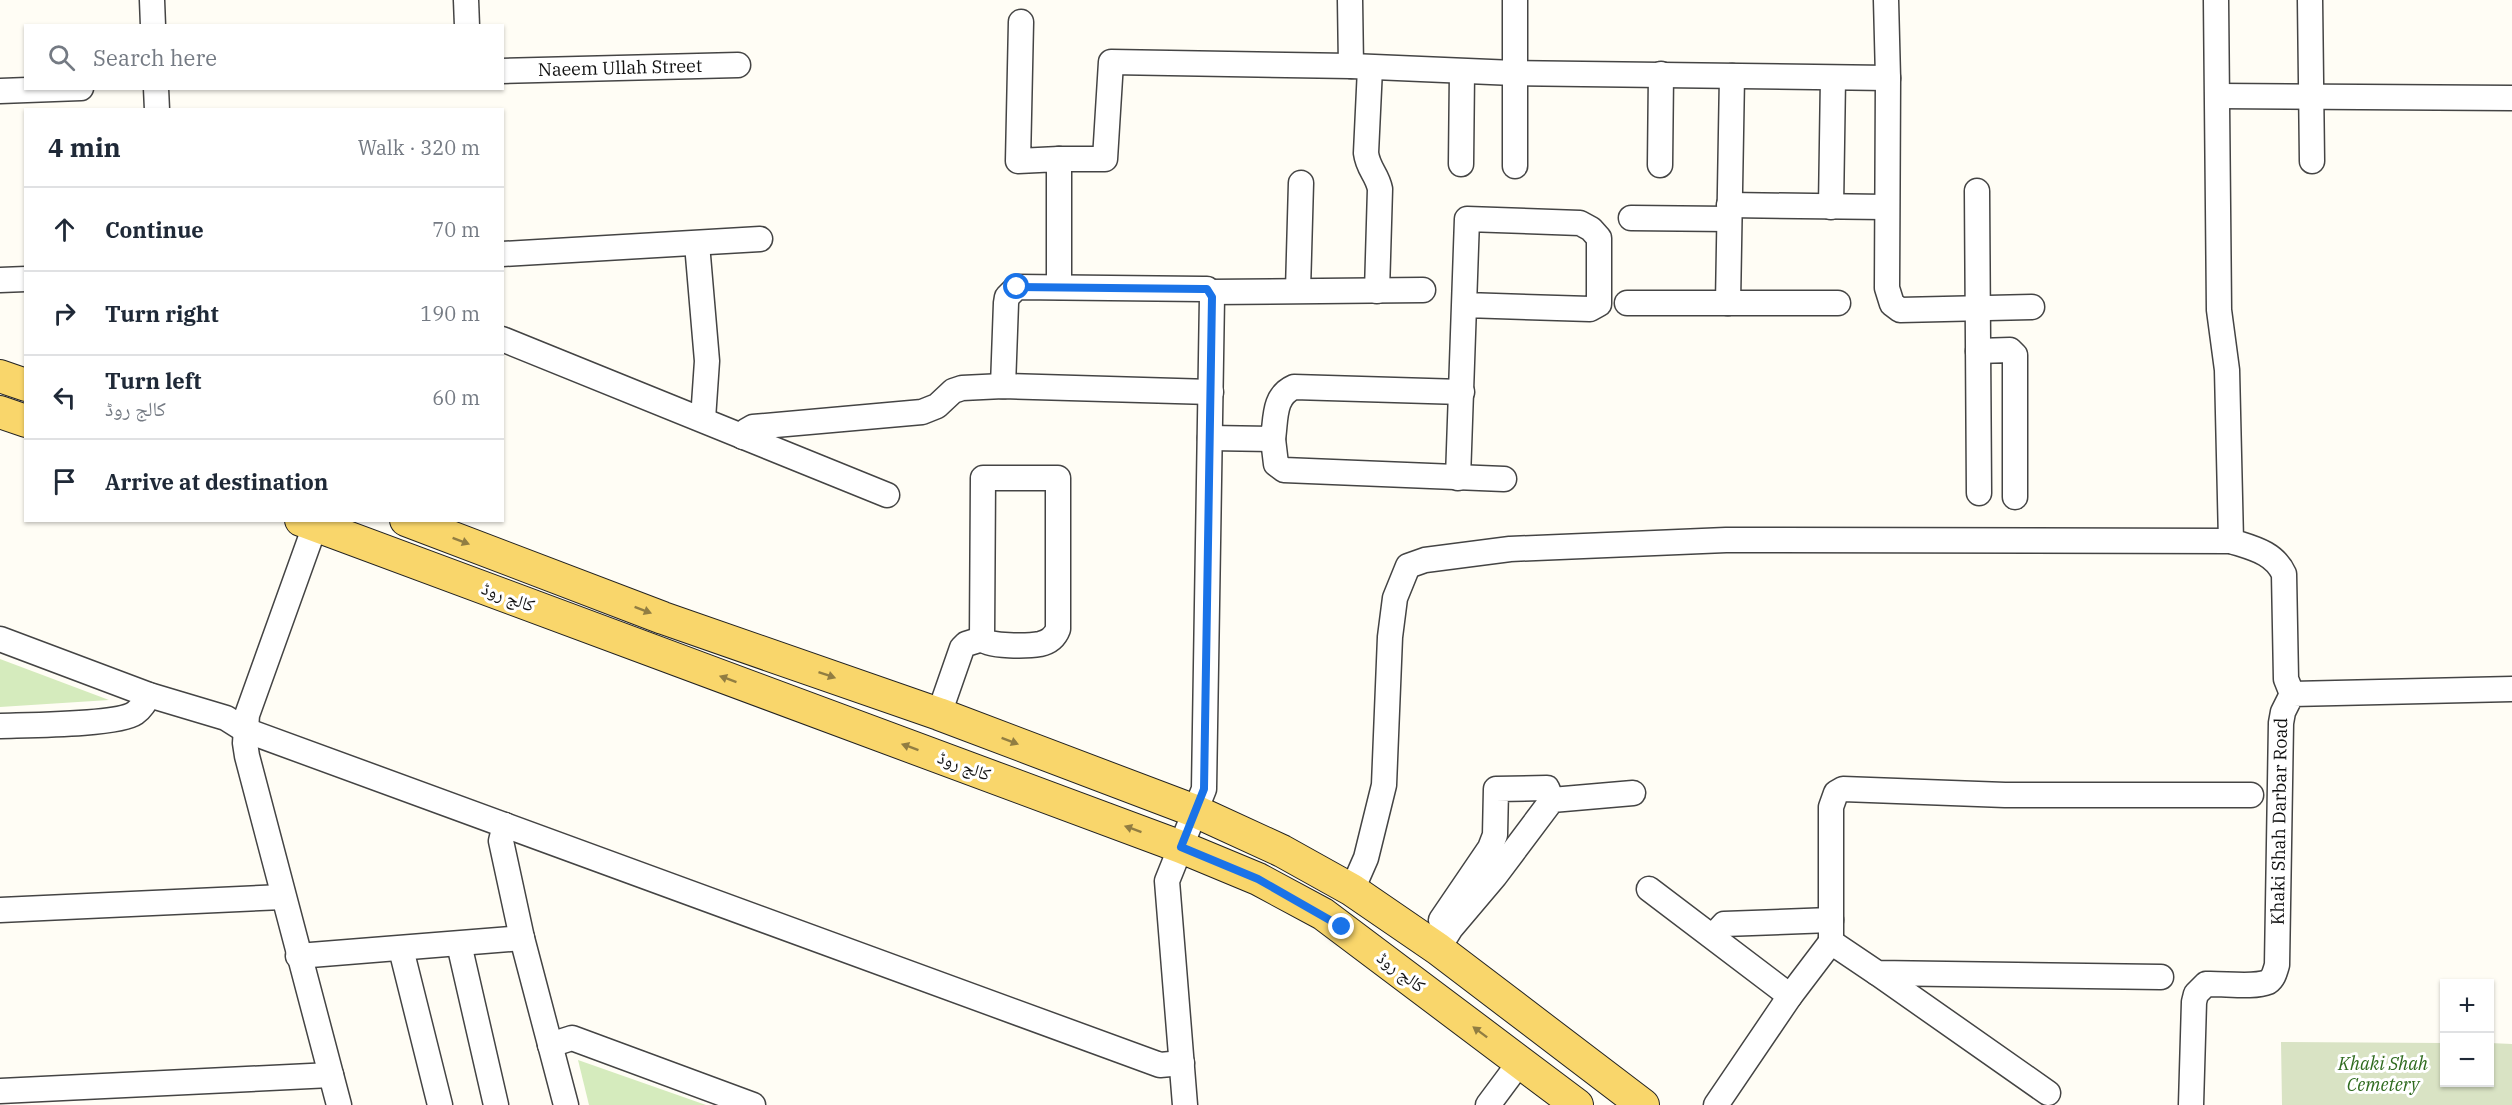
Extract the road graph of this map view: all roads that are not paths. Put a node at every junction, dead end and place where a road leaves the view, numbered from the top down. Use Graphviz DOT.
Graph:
graph roads {
  1 [pos="152,0"];
  2 [pos="466,0"];
  3 [pos="1350,0"];
  4 [pos="1515,0"];
  5 [pos="1886,0"];
  6 [pos="2216,0"];
  7 [pos="2310,0"];
  8 [pos="1021,22"];
  9 [pos="153,24"];
  10 [pos="467,24"];
  11 [pos="738,64"];
  12 [pos="1360,67"];
  13 [pos="504,71"];
  14 [pos="1462,72"];
  15 [pos="1514,73"];
  16 [pos="1661,74"];
  17 [pos="1732,76"];
  18 [pos="1833,78"];
  19 [pos="1888,78"];
  20 [pos="27,90"];
  21 [pos="156,90"];
  22 [pos="0,91"];
  23 [pos="2218,96"];
  24 [pos="2311,96"];
  25 [pos="2512,98"];
  26 [pos="157,108"];
  27 [pos="1059,159"];
  28 [pos="2312,161"];
  29 [pos="1461,164"];
  30 [pos="1660,165"];
  31 [pos="1515,166"];
  32 [pos="1301,183"];
  33 [pos="1977,191"];
  34 [pos="1831,207"];
  35 [pos="1886,207"];
  36 [pos="1729,212"];
  37 [pos="1631,218"];
  38 [pos="760,239"];
  39 [pos="697,244"];
  40 [pos="504,254"];
  41 [pos="24,279"];
  42 [pos="0,280"];
  43 [pos="1059,287"];
  44 [pos="1298,290"];
  45 [pos="1422,290"];
  46 [pos="1377,291"];
  47 [pos="1209,292"];
  48 [pos="1627,303"];
  49 [pos="1728,303"];
  50 [pos="1838,303"];
  51 [pos="1465,304"];
  52 [pos="2032,307"];
  53 [pos="1977,308"];
  54 [pos="504,340"];
  55 [pos="1978,351"];
  56 [pos="0,376"];
  57 [pos="24,384"];
  58 [pos="1003,386"];
  59 [pos="1211,392"];
  60 [pos="1462,392"];
  61 [pos="0,412"];
  62 [pos="703,419"];
  63 [pos="24,420"];
  64 [pos="743,437"];
  65 [pos="1209,438"];
  66 [pos="1274,439"];
  67 [pos="1458,478"];
  68 [pos="1504,480"];
  69 [pos="1978,493"];
  70 [pos="887,495"];
  71 [pos="2015,497"];
  72 [pos="311,522"];
  73 [pos="411,522"];
  74 [pos="2231,541"];
  75 [pos="0,639"];
  76 [pos="982,639"];
  77 [pos="2512,689"];
  78 [pos="2292,694"];
  79 [pos="149,695"];
  80 [pos="939,714"];
  81 [pos="0,726"];
  82 [pos="245,730"];
  83 [pos="1634,793"];
  84 [pos="2251,795"];
  85 [pos="1552,800"];
  86 [pos="1195,810"];
  87 [pos="505,825"];
  88 [pos="1181,847"];
  89 [pos="1649,889"];
  90 [pos="1352,890"];
  91 [pos="283,897"];
  92 [pos="0,910"];
  93 [pos="1831,931"];
  94 [pos="1713,936"];
  95 [pos="522,938"];
  96 [pos="459,944"];
  97 [pos="1432,945"];
  98 [pos="401,949"];
  99 [pos="298,956"];
  100 [pos="1877,973"];
  101 [pos="2161,977"];
  102 [pos="1790,996"];
  103 [pos="550,1045"];
  104 [pos="1571,1052"];
  105 [pos="1520,1062"];
  106 [pos="1182,1063"];
  107 [pos="331,1075"];
  108 [pos="1548,1083"];
  109 [pos="0,1091"];
  110 [pos="2048,1094"];
  111 [pos="339,1105"];
  112 [pos="440,1105"];
  113 [pos="496,1105"];
  114 [pos="566,1105"];
  115 [pos="753,1105"];
  116 [pos="1185,1105"];
  117 [pos="1488,1105"];
  118 [pos="1577,1105"];
  119 [pos="1643,1105"];
  120 [pos="1716,1105"];
  121 [pos="2192,1105"];
  1 -- 9 [label="street"];
  2 -- 10 [label="street"];
  3 -- 12 [label="street"];
  4 -- 15 [label="street"];
  5 -- 19 [label="street"];
  6 -- 23 [label="street"];
  7 -- 24 [label="street"];
  8 -- 27 [label="street"];
  11 -- 13 [label="street, Naeem Ullah Street"];
  12 -- 14 [label="street"];
  12 -- 27 [label="street"];
  12 -- 46 [label="street"];
  14 -- 15 [label="street"];
  14 -- 29 [label="street"];
  15 -- 16 [label="street"];
  15 -- 31 [label="street"];
  16 -- 17 [label="street"];
  16 -- 30 [label="street"];
  17 -- 18 [label="street"];
  17 -- 36 [label="street"];
  18 -- 19 [label="street"];
  18 -- 34 [label="street"];
  19 -- 35 [label="street"];
  20 -- 22 [label="street"];
  21 -- 26 [label="street"];
  23 -- 24 [label="street"];
  23 -- 74 [label="street"];
  24 -- 25 [label="street"];
  24 -- 28 [label="street"];
  27 -- 43 [label="street"];
  32 -- 44 [label="street"];
  33 -- 53 [label="street"];
  34 -- 35 [label="street"];
  34 -- 36 [label="street"];
  35 -- 53 [label="street"];
  36 -- 37 [label="street"];
  36 -- 49 [label="street"];
  38 -- 39 [label="street"];
  39 -- 40 [label="street"];
  39 -- 62 [label="street"];
  41 -- 42 [label="street"];
  43 -- 47 [label="street"];
  43 -- 58 [label="street"];
  44 -- 46 [label="street"];
  44 -- 47 [label="street"];
  45 -- 46 [label="street"];
  47 -- 59 [label="street"];
  48 -- 49 [label="street"];
  49 -- 50 [label="street"];
  51 -- 51 [label="street"];
  51 -- 60 [label="street"];
  52 -- 53 [label="street"];
  53 -- 55 [label="street"];
  54 -- 62 [label="street"];
  55 -- 69 [label="street"];
  55 -- 71 [label="street"];
  56 -- 57 [label="main road"];
  58 -- 59 [label="street"];
  58 -- 64 [label="street"];
  59 -- 65 [label="street"];
  60 -- 66 [label="street"];
  60 -- 67 [label="street"];
  61 -- 63 [label="main road"];
  62 -- 64 [label="street"];
  64 -- 70 [label="street"];
  65 -- 66 [label="street"];
  65 -- 86 [label="street"];
  66 -- 67 [label="street"];
  67 -- 68 [label="street"];
  72 -- 82 [label="street"];
  88 -- 72 [label="main road, کالج روڈ, one-way"];
  73 -- 80 [label="main road, کالج روڈ, one-way"];
  74 -- 78 [label="street"];
  74 -- 90 [label="street"];
  75 -- 79 [label="street"];
  76 -- 76 [label="street"];
  76 -- 80 [label="street"];
  77 -- 78 [label="street, Khaki Shah Darbar Road"];
  78 -- 121 [label="street, Khaki Shah Darbar Road"];
  79 -- 81 [label="street"];
  79 -- 82 [label="street"];
  80 -- 86 [label="main road, کالج روڈ, one-way"];
  82 -- 87 [label="street"];
  82 -- 91 [label="street"];
  83 -- 85 [label="street"];
  84 -- 93 [label="street"];
  85 -- 97 [label="street"];
  85 -- 97 [label="street"];
  86 -- 88 [label="street"];
  86 -- 90 [label="main road, کالج روڈ"];
  87 -- 95 [label="street"];
  87 -- 106 [label="street"];
  105 -- 88 [label="main road, کالج روڈ, one-way"];
  88 -- 106 [label="street"];
  89 -- 94 [label="street"];
  90 -- 97 [label="main road, کالج روڈ"];
  91 -- 92 [label="street"];
  91 -- 99 [label="street"];
  93 -- 94 [label="street"];
  93 -- 100 [label="street"];
  93 -- 102 [label="street"];
  94 -- 102 [label="street"];
  95 -- 96 [label="street"];
  95 -- 103 [label="street"];
  96 -- 98 [label="street"];
  96 -- 113 [label="street"];
  97 -- 104 [label="main road, کالج روڈ"];
  98 -- 99 [label="street"];
  98 -- 112 [label="street"];
  99 -- 107 [label="street"];
  100 -- 101 [label="street"];
  100 -- 110 [label="street"];
  102 -- 120 [label="street"];
  103 -- 114 [label="street"];
  103 -- 115 [label="street"];
  104 -- 108 [label="main road"];
  104 -- 119 [label="main road, کالج روڈ"];
  105 -- 108 [label="main road, کالج روڈ"];
  105 -- 117 [label="street"];
  106 -- 116 [label="street"];
  107 -- 109 [label="street"];
  107 -- 111 [label="street"];
  108 -- 118 [label="main road, کالج روڈ"];
}
